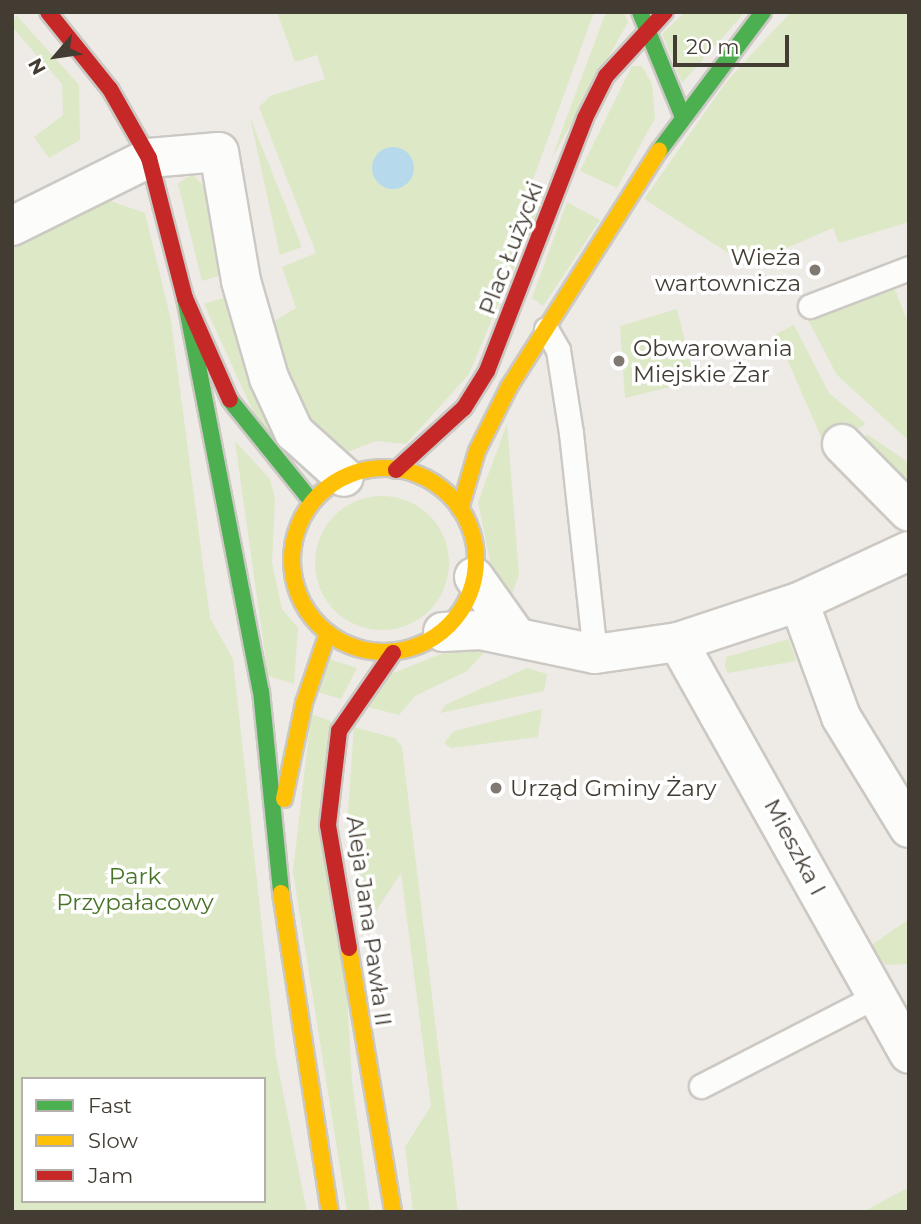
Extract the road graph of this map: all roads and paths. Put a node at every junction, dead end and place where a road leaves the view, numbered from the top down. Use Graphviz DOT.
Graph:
graph roads {
  1 [pos="48,12"];
  2 [pos="640,12"];
  3 [pos="665,12"];
  4 [pos="763,12"];
  5 [pos="647,28"];
  6 [pos="682,115"];
  7 [pos="149,158"];
  8 [pos="12,226"];
  9 [pos="909,268"];
  10 [pos="185,298"];
  11 [pos="810,306"];
  12 [pos="546,328"];
  13 [pos="842,444"];
  14 [pos="396,470"];
  15 [pos="344,477"];
  16 [pos="312,502"];
  17 [pos="460,509"];
  18 [pos="909,512"];
  19 [pos="909,551"];
  20 [pos="474,577"];
  21 [pos="800,602"];
  22 [pos="443,632"];
  23 [pos="328,633"];
  24 [pos="516,636"];
  25 [pos="678,642"];
  26 [pos="393,653"];
  27 [pos="595,654"];
  28 [pos="909,828"];
  29 [pos="275,852"];
  30 [pos="892,1008"];
  31 [pos="909,1054"];
  32 [pos="701,1086"];
  33 [pos="330,1212"];
  34 [pos="393,1212"];
  1 -- 7 [label="street"];
  2 -- 5 [label="street"];
  3 -- 5 [label="street, Plac Łużycki"];
  4 -- 6 [label="street"];
  5 -- 6 [label="street"];
  5 -- 14 [label="street, Plac Łużycki"];
  6 -- 12 [label="street"];
  7 -- 8 [label="street"];
  7 -- 10 [label="street"];
  7 -- 15 [label="street"];
  9 -- 11 [label="lane"];
  10 -- 16 [label="street"];
  10 -- 29 [label="street"];
  12 -- 17 [label="street"];
  12 -- 27 [label="lane"];
  13 -- 18 [label="street"];
  14 -- 15 [label="street"];
  14 -- 17 [label="street"];
  15 -- 16 [label="street"];
  16 -- 23 [label="street"];
  17 -- 20 [label="street"];
  19 -- 21 [label="street"];
  20 -- 22 [label="street"];
  20 -- 24 [label="street"];
  21 -- 25 [label="street"];
  21 -- 28 [label="street"];
  22 -- 24 [label="street"];
  22 -- 26 [label="street"];
  23 -- 26 [label="street"];
  23 -- 29 [label="street"];
  24 -- 27 [label="street"];
  25 -- 27 [label="street"];
  25 -- 30 [label="street, Mieszka I"];
  26 -- 34 [label="street, Aleja Jana Pawła II"];
  29 -- 33 [label="street"];
  30 -- 31 [label="street, Mieszka I"];
  30 -- 32 [label="lane"];
}
